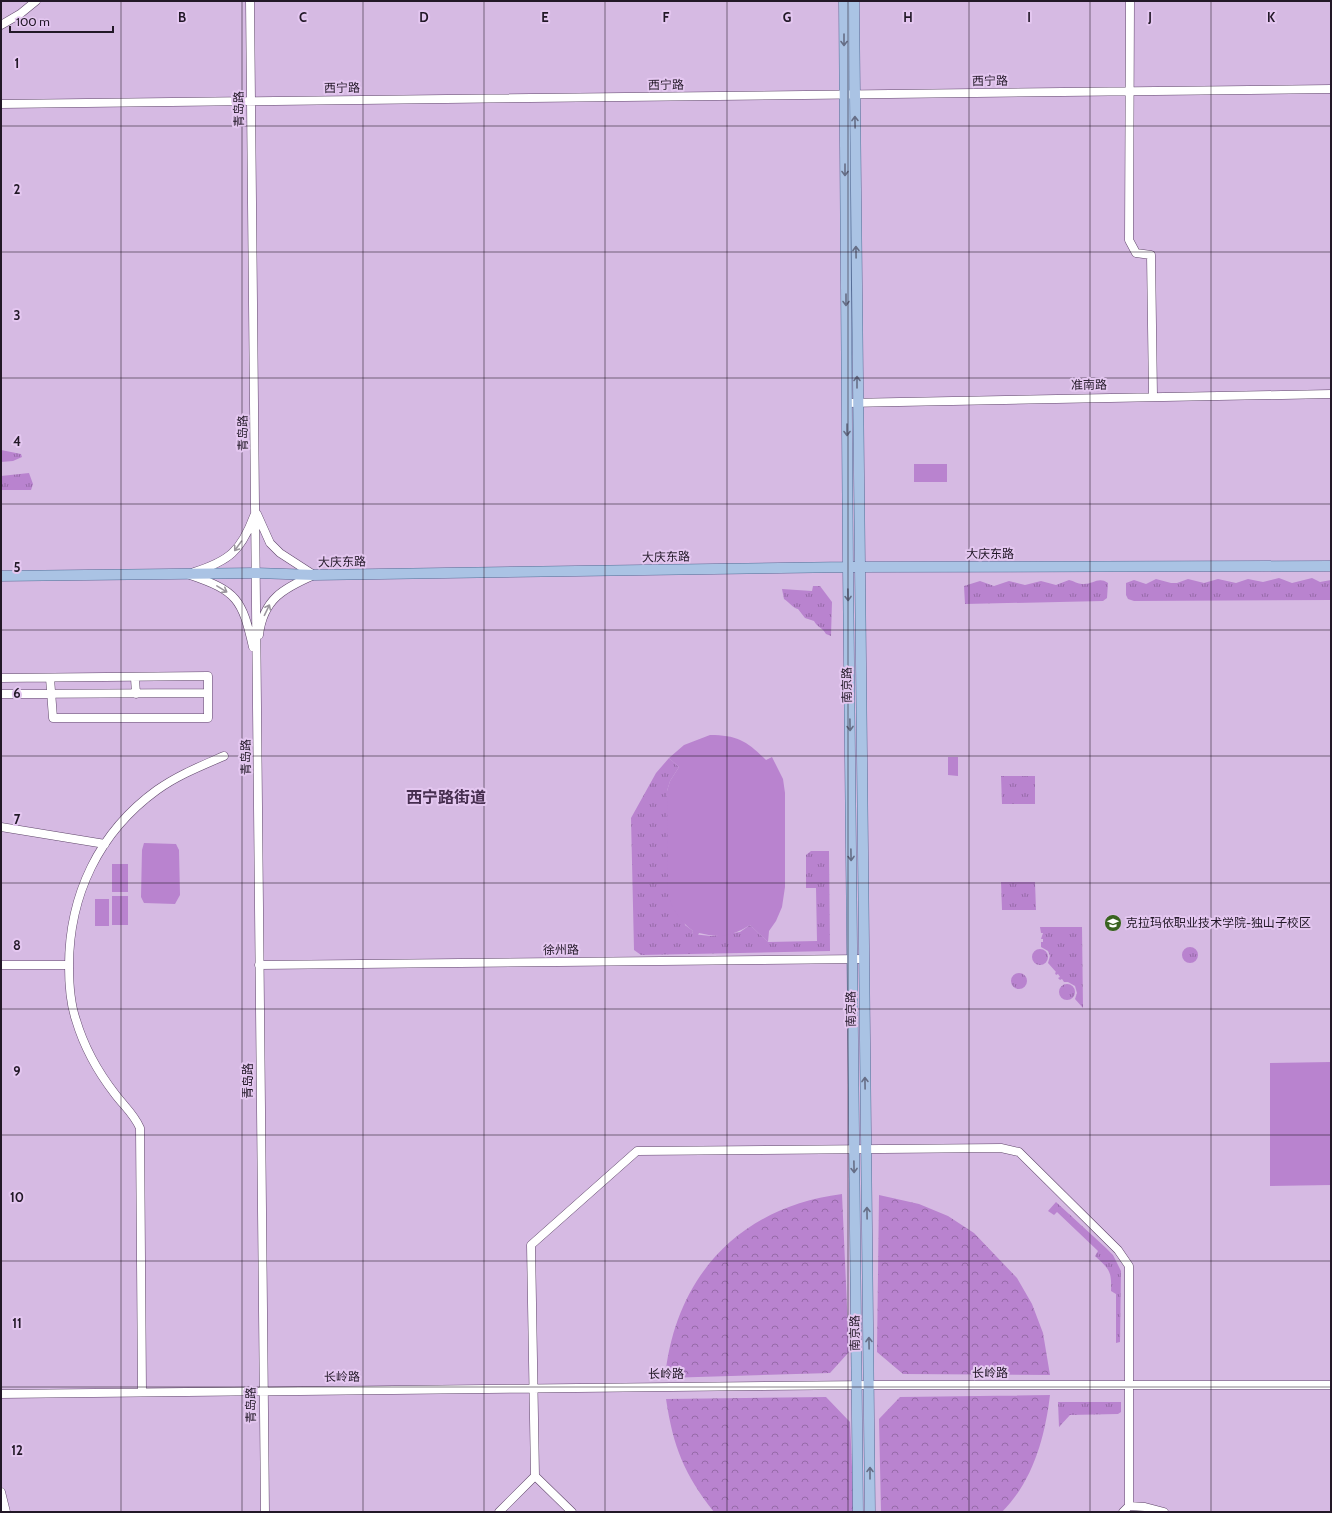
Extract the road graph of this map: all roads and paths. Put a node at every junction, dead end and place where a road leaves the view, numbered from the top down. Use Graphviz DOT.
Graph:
graph roads {
  1 [pos="36,1"];
  2 [pos="250,1"];
  3 [pos="844,1"];
  4 [pos="854,1"];
  5 [pos="1130,1"];
  6 [pos="1,25"];
  7 [pos="1331,89"];
  8 [pos="1130,91"];
  9 [pos="850,95"];
  10 [pos="251,101"];
  11 [pos="1,103"];
  12 [pos="1331,394"];
  13 [pos="1153,396"];
  14 [pos="852,402"];
  15 [pos="256,512"];
  16 [pos="1331,566"];
  17 [pos="848,567"];
  18 [pos="860,567"];
  19 [pos="256,573"];
  20 [pos="186,574"];
  21 [pos="315,575"];
  22 [pos="1,576"];
  23 [pos="256,662"];
  24 [pos="1,678"];
  25 [pos="50,678"];
  26 [pos="135,678"];
  27 [pos="208,693"];
  28 [pos="1,694"];
  29 [pos="50,694"];
  30 [pos="136,694"];
  31 [pos="224,756"];
  32 [pos="1,827"];
  33 [pos="105,844"];
  34 [pos="863,958"];
  35 [pos="852,959"];
  36 [pos="69,965"];
  37 [pos="259,965"];
  38 [pos="1,966"];
  39 [pos="854,1150"];
  40 [pos="866,1150"];
  41 [pos="1331,1384"];
  42 [pos="856,1385"];
  43 [pos="869,1385"];
  44 [pos="1130,1385"];
  45 [pos="534,1387"];
  46 [pos="263,1390"];
  47 [pos="142,1392"];
  48 [pos="1,1394"];
  49 [pos="535,1476"];
  50 [pos="1,1492"];
  51 [pos="1130,1506"];
  52 [pos="6,1512"];
  53 [pos="265,1512"];
  54 [pos="499,1512"];
  55 [pos="572,1512"];
  56 [pos="858,1512"];
  57 [pos="870,1512"];
  58 [pos="1123,1512"];
  59 [pos="1164,1512"];
  1 -- 6 [label="street"];
  2 -- 10 [label="street, 青岛路"];
  3 -- 9 [label="main road, one-way"];
  4 -- 9 [label="main road"];
  5 -- 8 [label="street"];
  7 -- 8 [label="street, 西宁路"];
  8 -- 9 [label="street, 西宁路"];
  8 -- 13 [label="street"];
  9 -- 10 [label="street, 西宁路"];
  9 -- 14 [label="main road"];
  10 -- 11 [label="street, 西宁路"];
  10 -- 15 [label="street, 青岛路"];
  12 -- 13 [label="street, 准南路"];
  13 -- 14 [label="street, 准南路"];
  14 -- 17 [label="main road, 南京路, one-way"];
  14 -- 18 [label="main road, 南京路"];
  15 -- 19 [label="street, 青岛路"];
  15 -- 20 [label="street, one-way"];
  15 -- 21 [label="street"];
  16 -- 18 [label="main road, 大庆东路"];
  17 -- 18 [label="main road, 大庆东路"];
  17 -- 21 [label="main road, 大庆东路"];
  17 -- 35 [label="main road, 南京路, one-way"];
  18 -- 34 [label="main road, 南京路"];
  19 -- 20 [label="main road, 大庆东路"];
  19 -- 21 [label="main road, 大庆东路"];
  19 -- 23 [label="street, 青岛路"];
  20 -- 22 [label="main road, 大庆东路"];
  20 -- 23 [label="street, one-way"];
  23 -- 21 [label="street, one-way"];
  23 -- 37 [label="street, 青岛路"];
  24 -- 25 [label="street"];
  25 -- 26 [label="street"];
  25 -- 29 [label="street"];
  26 -- 27 [label="street"];
  26 -- 30 [label="street"];
  27 -- 29 [label="street"];
  27 -- 30 [label="street"];
  28 -- 29 [label="street"];
  29 -- 30 [label="street"];
  31 -- 33 [label="street"];
  32 -- 33 [label="street"];
  33 -- 36 [label="street"];
  34 -- 35 [label="street, 徐州路"];
  40 -- 34 [label="main road, 南京路, one-way"];
  35 -- 37 [label="street, 徐州路"];
  35 -- 39 [label="main road, 南京路"];
  36 -- 38 [label="street"];
  36 -- 47 [label="street"];
  37 -- 46 [label="street, 青岛路"];
  39 -- 40 [label="street"];
  39 -- 42 [label="main road, 南京路, one-way"];
  39 -- 45 [label="street"];
  43 -- 40 [label="main road, 南京路, one-way"];
  40 -- 44 [label="street"];
  41 -- 44 [label="street, 长岭路"];
  42 -- 43 [label="street, 长岭路"];
  42 -- 45 [label="street, 长岭路"];
  42 -- 56 [label="main road, 南京路"];
  43 -- 44 [label="street, 长岭路"];
  57 -- 43 [label="main road, 南京路, one-way"];
  44 -- 51 [label="street"];
  45 -- 46 [label="street, 长岭路"];
  45 -- 49 [label="street"];
  46 -- 47 [label="street, 长岭路"];
  46 -- 53 [label="street, 青岛路"];
  47 -- 48 [label="street, 长岭路"];
  49 -- 54 [label="street"];
  49 -- 55 [label="street"];
  50 -- 52 [label="street"];
  51 -- 58 [label="street"];
  51 -- 59 [label="street"];
}
